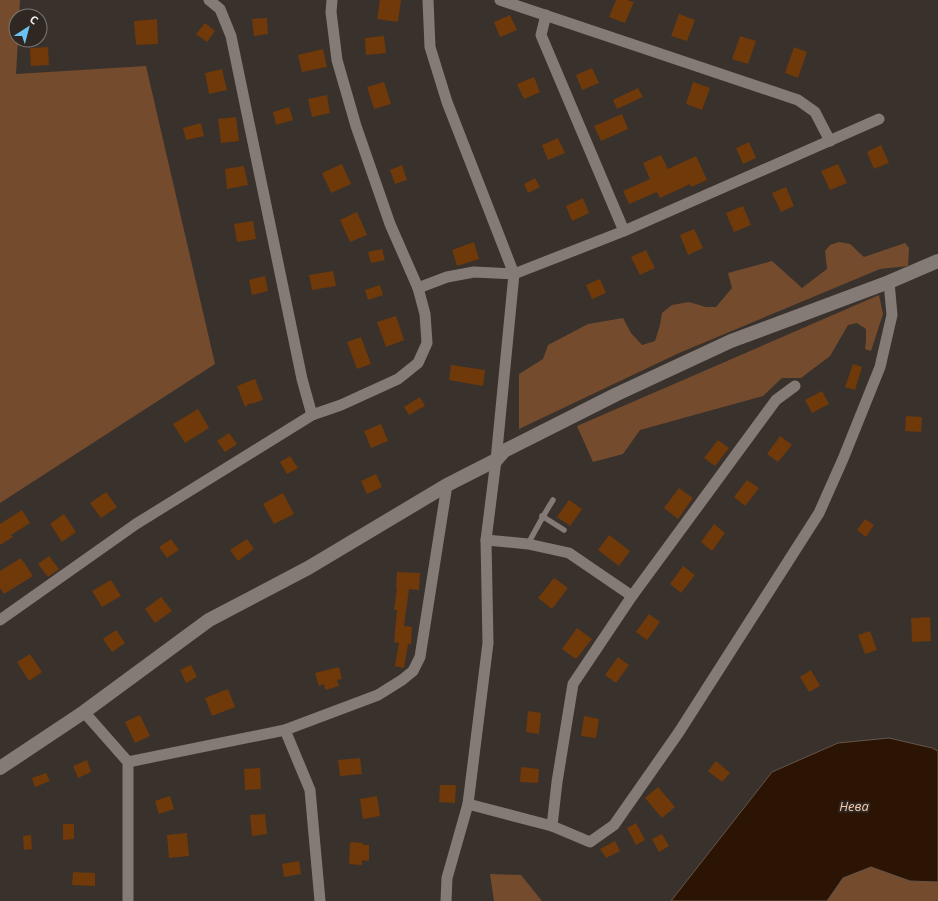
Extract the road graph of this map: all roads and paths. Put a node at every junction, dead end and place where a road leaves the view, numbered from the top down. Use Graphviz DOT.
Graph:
graph roads {
  1 [pos="209,0"];
  2 [pos="332,0"];
  3 [pos="428,0"];
  4 [pos="500,0"];
  5 [pos="546,15"];
  6 [pos="879,119"];
  7 [pos="830,141"];
  8 [pos="624,231"];
  9 [pos="938,261"];
  10 [pos="514,274"];
  11 [pos="889,282"];
  12 [pos="418,288"];
  13 [pos="795,386"];
  14 [pos="312,415"];
  15 [pos="496,460"];
  16 [pos="447,485"];
  17 [pos="553,500"];
  18 [pos="542,516"];
  19 [pos="564,530"];
  20 [pos="486,540"];
  21 [pos="528,544"];
  22 [pos="632,596"];
  23 [pos="0,620"];
  24 [pos="84,712"];
  25 [pos="285,730"];
  26 [pos="128,762"];
  27 [pos="0,768"];
  28 [pos="468,804"];
  29 [pos="552,826"];
  30 [pos="128,901"];
  31 [pos="320,901"];
  32 [pos="446,901"];
  1 -- 14 [label="street"];
  2 -- 12 [label="street"];
  3 -- 10 [label="street"];
  4 -- 5 [label="street"];
  5 -- 7 [label="street"];
  5 -- 8 [label="street"];
  6 -- 7 [label="street"];
  7 -- 8 [label="street"];
  8 -- 10 [label="street"];
  9 -- 11 [label="street"];
  10 -- 12 [label="street"];
  10 -- 15 [label="street"];
  11 -- 15 [label="street"];
  11 -- 29 [label="street"];
  12 -- 14 [label="street"];
  13 -- 22 [label="street"];
  14 -- 23 [label="street"];
  15 -- 16 [label="street"];
  15 -- 20 [label="street"];
  16 -- 24 [label="street"];
  16 -- 25 [label="street"];
  17 -- 18 [label="lane"];
  18 -- 19 [label="lane"];
  18 -- 21 [label="lane"];
  20 -- 21 [label="street"];
  20 -- 28 [label="street"];
  21 -- 22 [label="street"];
  22 -- 29 [label="street"];
  24 -- 26 [label="street"];
  24 -- 27 [label="street"];
  25 -- 26 [label="street"];
  25 -- 31 [label="street"];
  26 -- 30 [label="street"];
  28 -- 29 [label="street"];
  28 -- 32 [label="street"];
}
